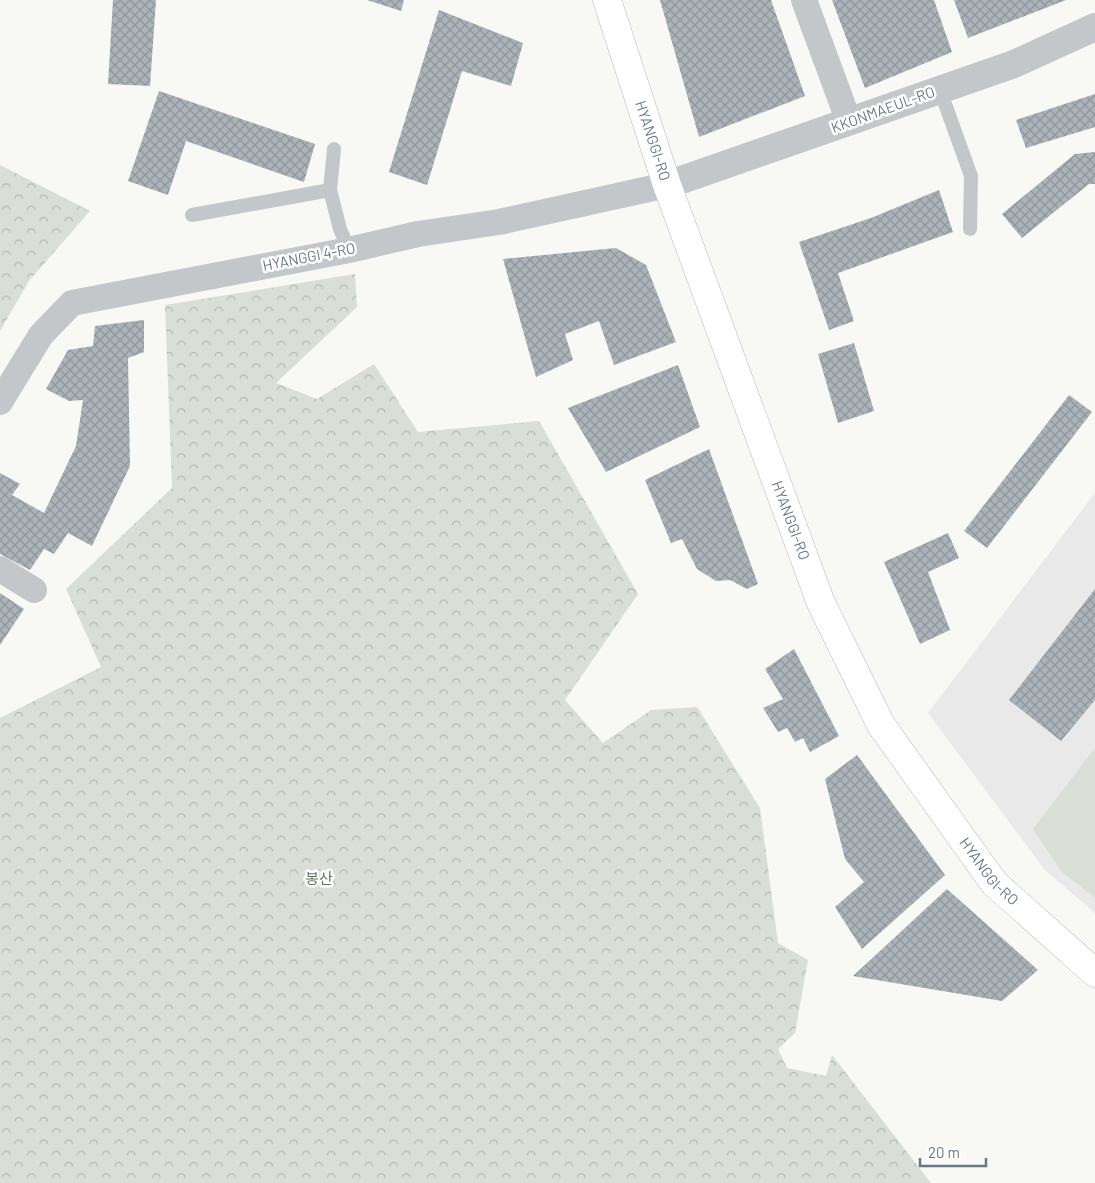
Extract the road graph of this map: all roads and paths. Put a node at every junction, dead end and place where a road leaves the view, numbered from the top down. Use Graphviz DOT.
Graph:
graph roads {
  1 [pos="608,0"];
  2 [pos="804,0"];
  3 [pos="1095,27"];
  4 [pos="940,90"];
  5 [pos="849,122"];
  6 [pos="334,149"];
  7 [pos="667,185"];
  8 [pos="330,190"];
  9 [pos="192,215"];
  10 [pos="970,229"];
  11 [pos="348,250"];
  12 [pos="0,402"];
  13 [pos="0,569"];
  14 [pos="34,590"];
  15 [pos="1095,972"];
  1 -- 7 [label="main road, HYANGGI-RO"];
  2 -- 5 [label="street"];
  3 -- 4 [label="street, KKONMAEUL-RO"];
  4 -- 5 [label="street, KKONMAEUL-RO"];
  4 -- 10 [label="lane"];
  5 -- 7 [label="street, KKONMAEUL-RO"];
  6 -- 8 [label="lane"];
  7 -- 11 [label="street, HYANGGI 4-RO"];
  7 -- 15 [label="main road, HYANGGI-RO"];
  8 -- 9 [label="lane"];
  8 -- 11 [label="lane"];
  11 -- 12 [label="street, HYANGGI 4-RO"];
  13 -- 14 [label="street"];
}
